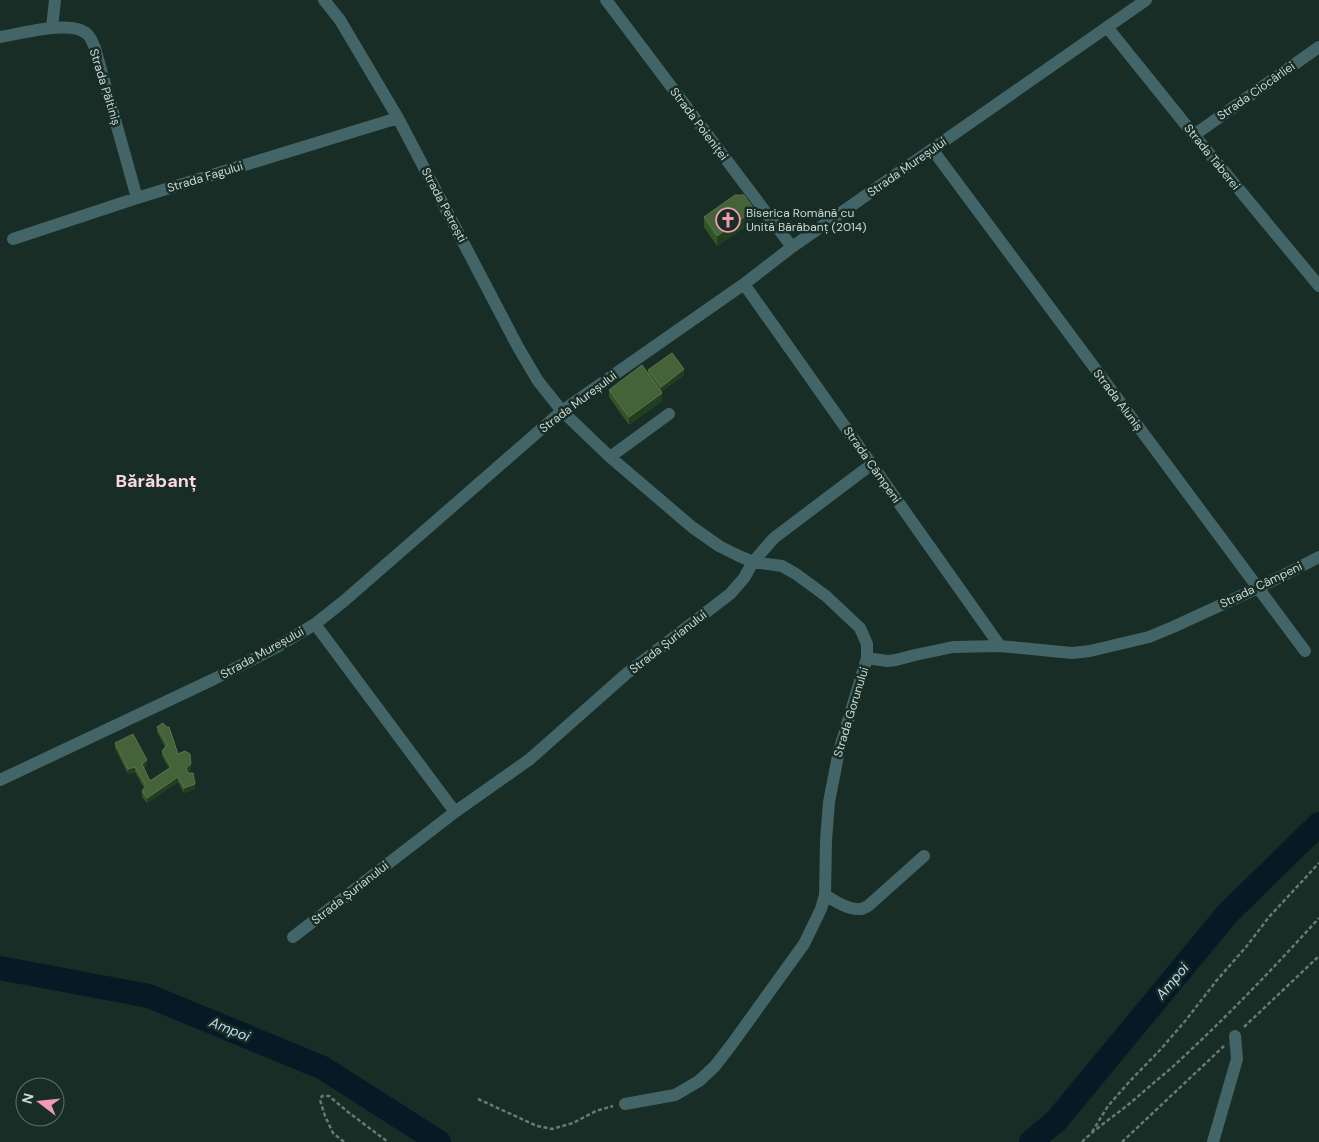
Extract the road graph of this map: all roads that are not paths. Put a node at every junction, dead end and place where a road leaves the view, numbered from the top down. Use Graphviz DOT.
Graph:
graph roads {
  1 [pos="55,0"];
  2 [pos="324,0"];
  3 [pos="606,0"];
  4 [pos="1146,0"];
  5 [pos="1108,26"];
  6 [pos="52,28"];
  7 [pos="0,38"];
  8 [pos="1319,46"];
  9 [pos="398,118"];
  10 [pos="1194,135"];
  11 [pos="932,149"];
  12 [pos="137,198"];
  13 [pos="13,239"];
  14 [pos="792,247"];
  15 [pos="744,284"];
  16 [pos="1319,286"];
  17 [pos="562,412"];
  18 [pos="669,414"];
  19 [pos="610,457"];
  20 [pos="872,464"];
  21 [pos="1319,556"];
  22 [pos="753,562"];
  23 [pos="1258,588"];
  24 [pos="315,624"];
  25 [pos="1000,646"];
  26 [pos="1305,650"];
  27 [pos="867,658"];
  28 [pos="0,780"];
  29 [pos="455,812"];
  30 [pos="924,856"];
  31 [pos="825,895"];
  32 [pos="293,937"];
  33 [pos="1235,1036"];
  34 [pos="625,1104"];
  35 [pos="1213,1142"];
  1 -- 6 [label="street"];
  2 -- 9 [label="street, Strada Petrești"];
  3 -- 14 [label="street, Strada Poieniței"];
  4 -- 5 [label="street, Strada Mureșului"];
  5 -- 10 [label="street, Strada Taberei"];
  5 -- 11 [label="street, Strada Mureșului"];
  6 -- 7 [label="street, Strada Păltiniș"];
  6 -- 12 [label="street, Strada Păltiniș"];
  8 -- 10 [label="street, Strada Ciocârliei"];
  9 -- 12 [label="street, Strada Fagului"];
  9 -- 17 [label="street, Strada Petrești"];
  10 -- 16 [label="street, Strada Taberei"];
  11 -- 14 [label="street, Strada Mureșului"];
  11 -- 23 [label="street, Strada Aluniș"];
  12 -- 13 [label="street, Strada Fagului"];
  14 -- 15 [label="street, Strada Mureșului"];
  15 -- 17 [label="street, Strada Mureșului"];
  15 -- 20 [label="street, Strada Câmpeni"];
  17 -- 19 [label="street, Strada Gorunului"];
  17 -- 24 [label="street, Strada Mureșului"];
  18 -- 19 [label="street"];
  19 -- 22 [label="street, Strada Gorunului"];
  20 -- 22 [label="street, Strada Șurianului"];
  20 -- 25 [label="street, Strada Câmpeni"];
  21 -- 23 [label="street, Strada Câmpeni"];
  22 -- 27 [label="street, Strada Gorunului"];
  22 -- 29 [label="street, Strada Șurianului"];
  23 -- 25 [label="street, Strada Câmpeni"];
  23 -- 26 [label="street, Strada Aluniș"];
  24 -- 28 [label="street, Strada Mureșului"];
  24 -- 29 [label="street"];
  25 -- 27 [label="street, Strada Câmpeni"];
  27 -- 31 [label="street, Strada Gorunului"];
  29 -- 32 [label="street, Strada Șurianului"];
  30 -- 31 [label="street"];
  31 -- 34 [label="street, Strada Gorunului"];
  33 -- 35 [label="street"];
}
